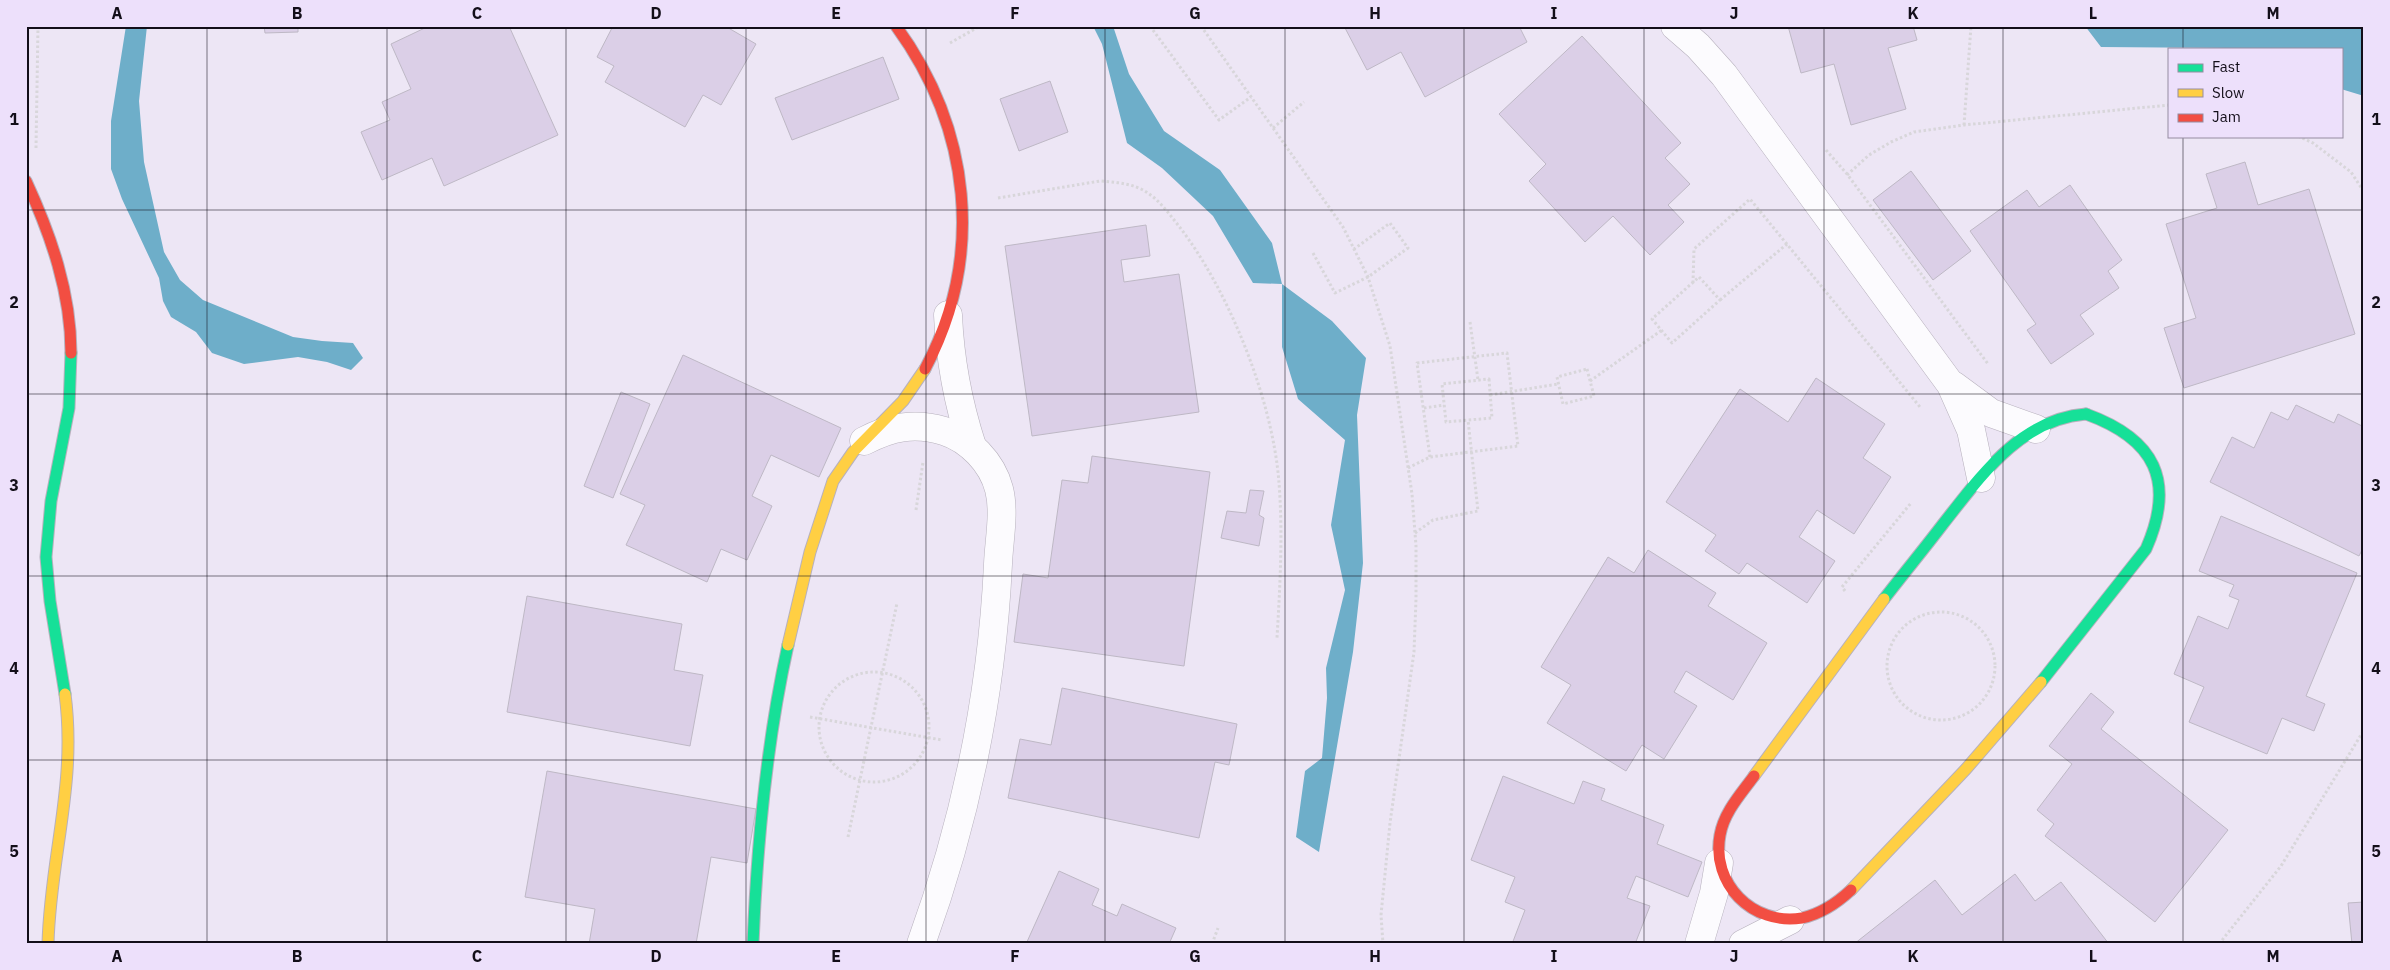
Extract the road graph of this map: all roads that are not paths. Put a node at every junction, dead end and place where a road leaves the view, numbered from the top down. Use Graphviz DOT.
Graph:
graph roads {
  1 [pos="896,26"];
  2 [pos="1676,26"];
  3 [pos="1704,26"];
  4 [pos="1724,75"];
  5 [pos="26,181"];
  6 [pos="948,316"];
  7 [pos="1951,384"];
  8 [pos="2036,429"];
  9 [pos="864,441"];
  10 [pos="972,446"];
  11 [pos="1981,478"];
  12 [pos="1719,863"];
  13 [pos="1790,920"];
  14 [pos="48,944"];
  15 [pos="753,944"];
  16 [pos="921,944"];
  17 [pos="1699,944"];
  18 [pos="1743,944"];
  1 -- 6 [label="street"];
  2 -- 4 [label="street"];
  3 -- 4 [label="street"];
  4 -- 7 [label="street"];
  5 -- 14 [label="street"];
  6 -- 9 [label="street"];
  6 -- 10 [label="street"];
  7 -- 8 [label="street"];
  7 -- 11 [label="street"];
  8 -- 11 [label="street"];
  8 -- 13 [label="street"];
  9 -- 10 [label="street"];
  9 -- 15 [label="street"];
  10 -- 16 [label="street"];
  11 -- 12 [label="street"];
  12 -- 13 [label="street"];
  12 -- 17 [label="street"];
  13 -- 18 [label="street"];
}
